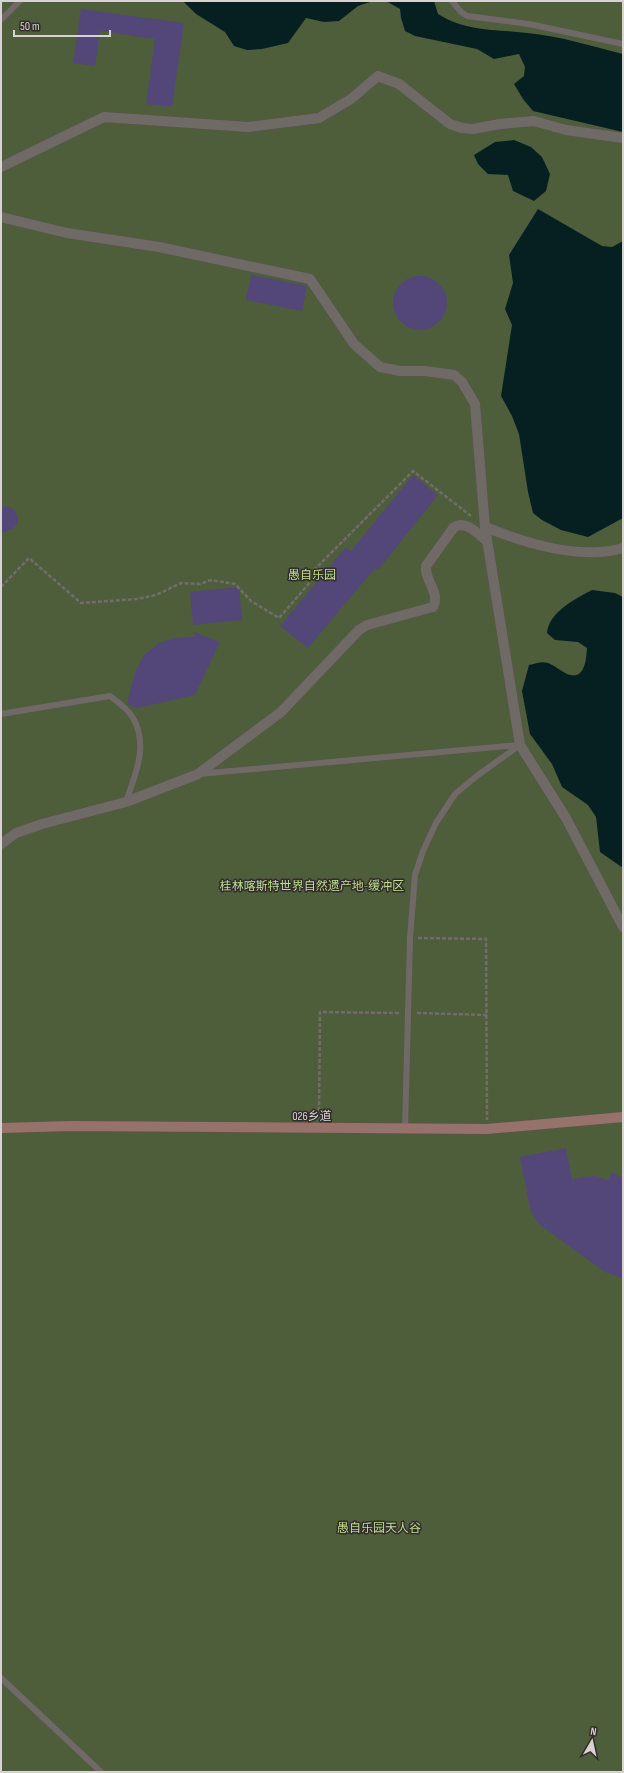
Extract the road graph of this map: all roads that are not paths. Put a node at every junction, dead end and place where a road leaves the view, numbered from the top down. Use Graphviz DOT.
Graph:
graph roads {
  1 [pos="20,1"];
  2 [pos="452,1"];
  3 [pos="1,20"];
  4 [pos="623,44"];
  5 [pos="623,138"];
  6 [pos="1,167"];
  7 [pos="1,217"];
  8 [pos="485,527"];
  9 [pos="487,541"];
  10 [pos="623,548"];
  11 [pos="1,714"];
  12 [pos="520,745"];
  13 [pos="198,774"];
  14 [pos="126,802"];
  15 [pos="1,844"];
  16 [pos="623,927"];
  17 [pos="623,1117"];
  18 [pos="1,1128"];
  19 [pos="405,1129"];
  20 [pos="1,1678"];
  21 [pos="101,1772"];
  1 -- 3 [label="lane"];
  2 -- 4 [label="lane"];
  5 -- 6 [label="street"];
  7 -- 8 [label="street"];
  8 -- 9 [label="street"];
  8 -- 10 [label="street"];
  9 -- 12 [label="street"];
  9 -- 13 [label="street"];
  11 -- 14 [label="lane"];
  12 -- 13 [label="lane"];
  12 -- 16 [label="street"];
  12 -- 19 [label="lane"];
  13 -- 14 [label="street"];
  14 -- 15 [label="street"];
  17 -- 19 [label="street, 026乡道"];
  18 -- 19 [label="street, 026乡道"];
  20 -- 21 [label="lane"];
}
